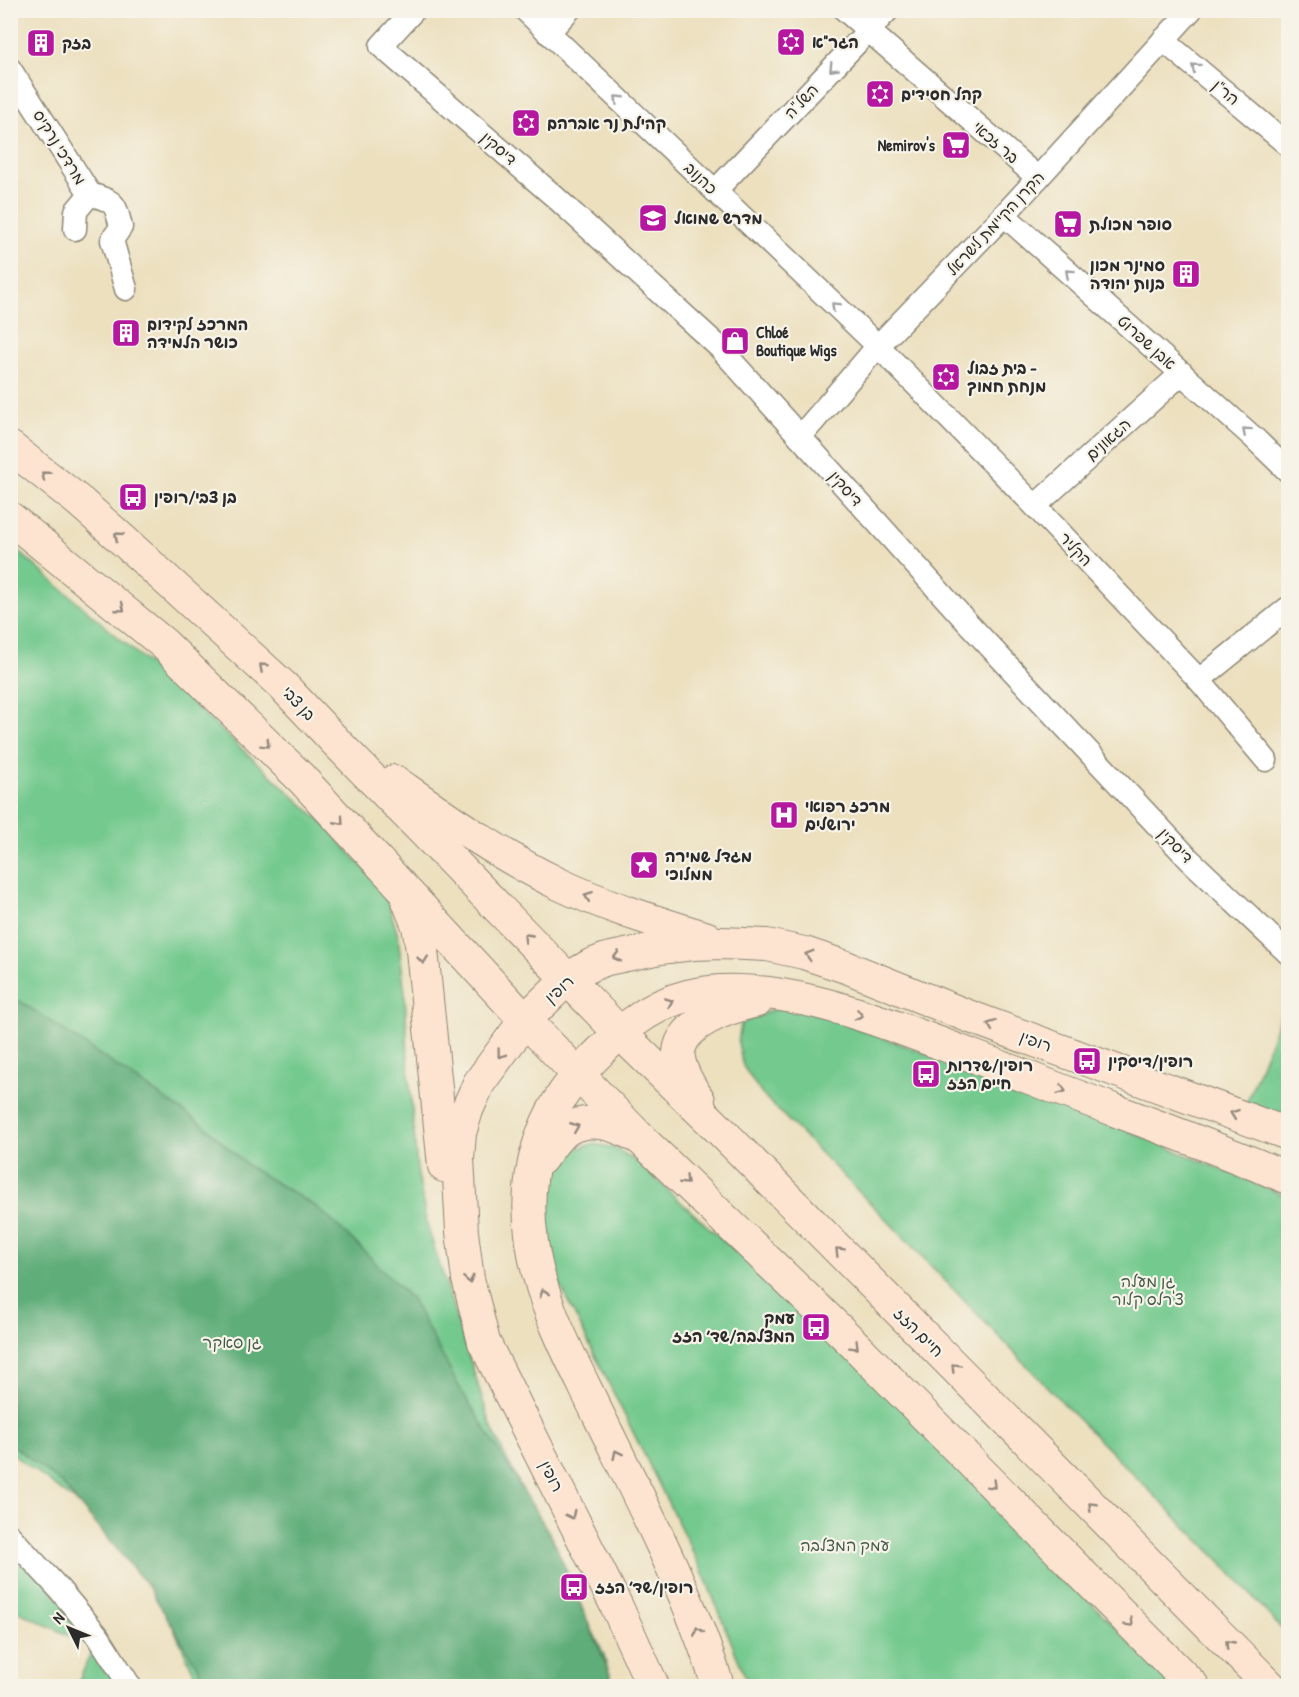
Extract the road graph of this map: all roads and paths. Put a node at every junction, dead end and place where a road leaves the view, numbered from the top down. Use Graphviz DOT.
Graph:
graph roads {
  1 [pos="414,10"];
  2 [pos="525,10"];
  3 [pos="569,10"];
  4 [pos="845,10"];
  5 [pos="888,10"];
  6 [pos="1174,21"];
  7 [pos="868,31"];
  8 [pos="548,33"];
  9 [pos="10,69"];
  10 [pos="1288,145"];
  11 [pos="1038,178"];
  12 [pos="715,191"];
  13 [pos="90,194"];
  14 [pos="1004,215"];
  15 [pos="75,229"];
  16 [pos="126,290"];
  17 [pos="878,346"];
  18 [pos="1182,373"];
  19 [pos="800,437"];
  20 [pos="10,447"];
  21 [pos="1288,471"];
  22 [pos="1035,506"];
  23 [pos="10,518"];
  24 [pos="1288,608"];
  25 [pos="1199,680"];
  26 [pos="337,744"];
  27 [pos="1266,760"];
  28 [pos="399,885"];
  29 [pos="722,943"];
  30 [pos="1288,953"];
  31 [pos="567,979"];
  32 [pos="791,997"];
  33 [pos="525,1020"];
  34 [pos="619,1032"];
  35 [pos="578,1074"];
  36 [pos="720,1131"];
  37 [pos="1288,1134"];
  38 [pos="643,1141"];
  39 [pos="1288,1178"];
  40 [pos="531,1188"];
  41 [pos="462,1232"];
  42 [pos="10,1536"];
  43 [pos="130,1686"];
  44 [pos="653,1686"];
  45 [pos="718,1686"];
  46 [pos="1193,1686"];
  47 [pos="1270,1686"];
  1 -- 19 [label="street, דיסקין"];
  2 -- 8 [label="street, כהנוב"];
  3 -- 8 [label="street"];
  4 -- 7 [label="street, בר זכאי"];
  5 -- 7 [label="street, השל\"ה"];
  10 -- 6 [label="street, הר\"ן, one-way"];
  6 -- 11 [label="street, הקרן הקיימת לישראל"];
  7 -- 11 [label="street, בר זכאי"];
  7 -- 12 [label="street, השל\"ה, one-way"];
  12 -- 8 [label="street, כהנוב, one-way"];
  9 -- 13 [label="street, מרדכי נרקיס"];
  11 -- 14 [label="street, הקרן הקיימת לישראל"];
  17 -- 12 [label="street, כהנוב, one-way"];
  13 -- 15 [label="street"];
  13 -- 16 [label="street"];
  14 -- 17 [label="street, הקרן הקיימת לישראל"];
  18 -- 14 [label="street, אבן שפרוט, one-way"];
  17 -- 19 [label="street, הקרן הקיימת לישראל"];
  17 -- 22 [label="street, הקליר"];
  21 -- 18 [label="street, אבן שפרוט, one-way"];
  18 -- 22 [label="street, הגאונים"];
  19 -- 30 [label="street, דיסקין"];
  26 -- 20 [label="main road, בן צבי, one-way"];
  22 -- 25 [label="street, הקליר"];
  23 -- 28 [label="main road, one-way"];
  24 -- 25 [label="street"];
  25 -- 27 [label="street, הקליר"];
  29 -- 26 [label="main road, one-way"];
  31 -- 26 [label="main road, בן צבי, one-way"];
  28 -- 33 [label="main road"];
  28 -- 41 [label="main road, one-way"];
  29 -- 31 [label="main road, רופין, one-way"];
  37 -- 29 [label="main road, רופין, one-way"];
  31 -- 33 [label="main road, רופין"];
  31 -- 34 [label="main road, חיים הזז"];
  34 -- 32 [label="main road, one-way"];
  32 -- 36 [label="main road"];
  32 -- 39 [label="main road, one-way"];
  33 -- 35 [label="main road"];
  33 -- 41 [label="main road, רופין, one-way"];
  34 -- 35 [label="main road"];
  34 -- 36 [label="main road, חיים הזז"];
  35 -- 38 [label="main road"];
  35 -- 40 [label="main road"];
  47 -- 36 [label="main road, חיים הזז, one-way"];
  40 -- 38 [label="main road, one-way"];
  38 -- 46 [label="main road, one-way"];
  45 -- 40 [label="main road, one-way"];
  41 -- 44 [label="main road, רופין, one-way"];
  42 -- 43 [label="street"];
}
